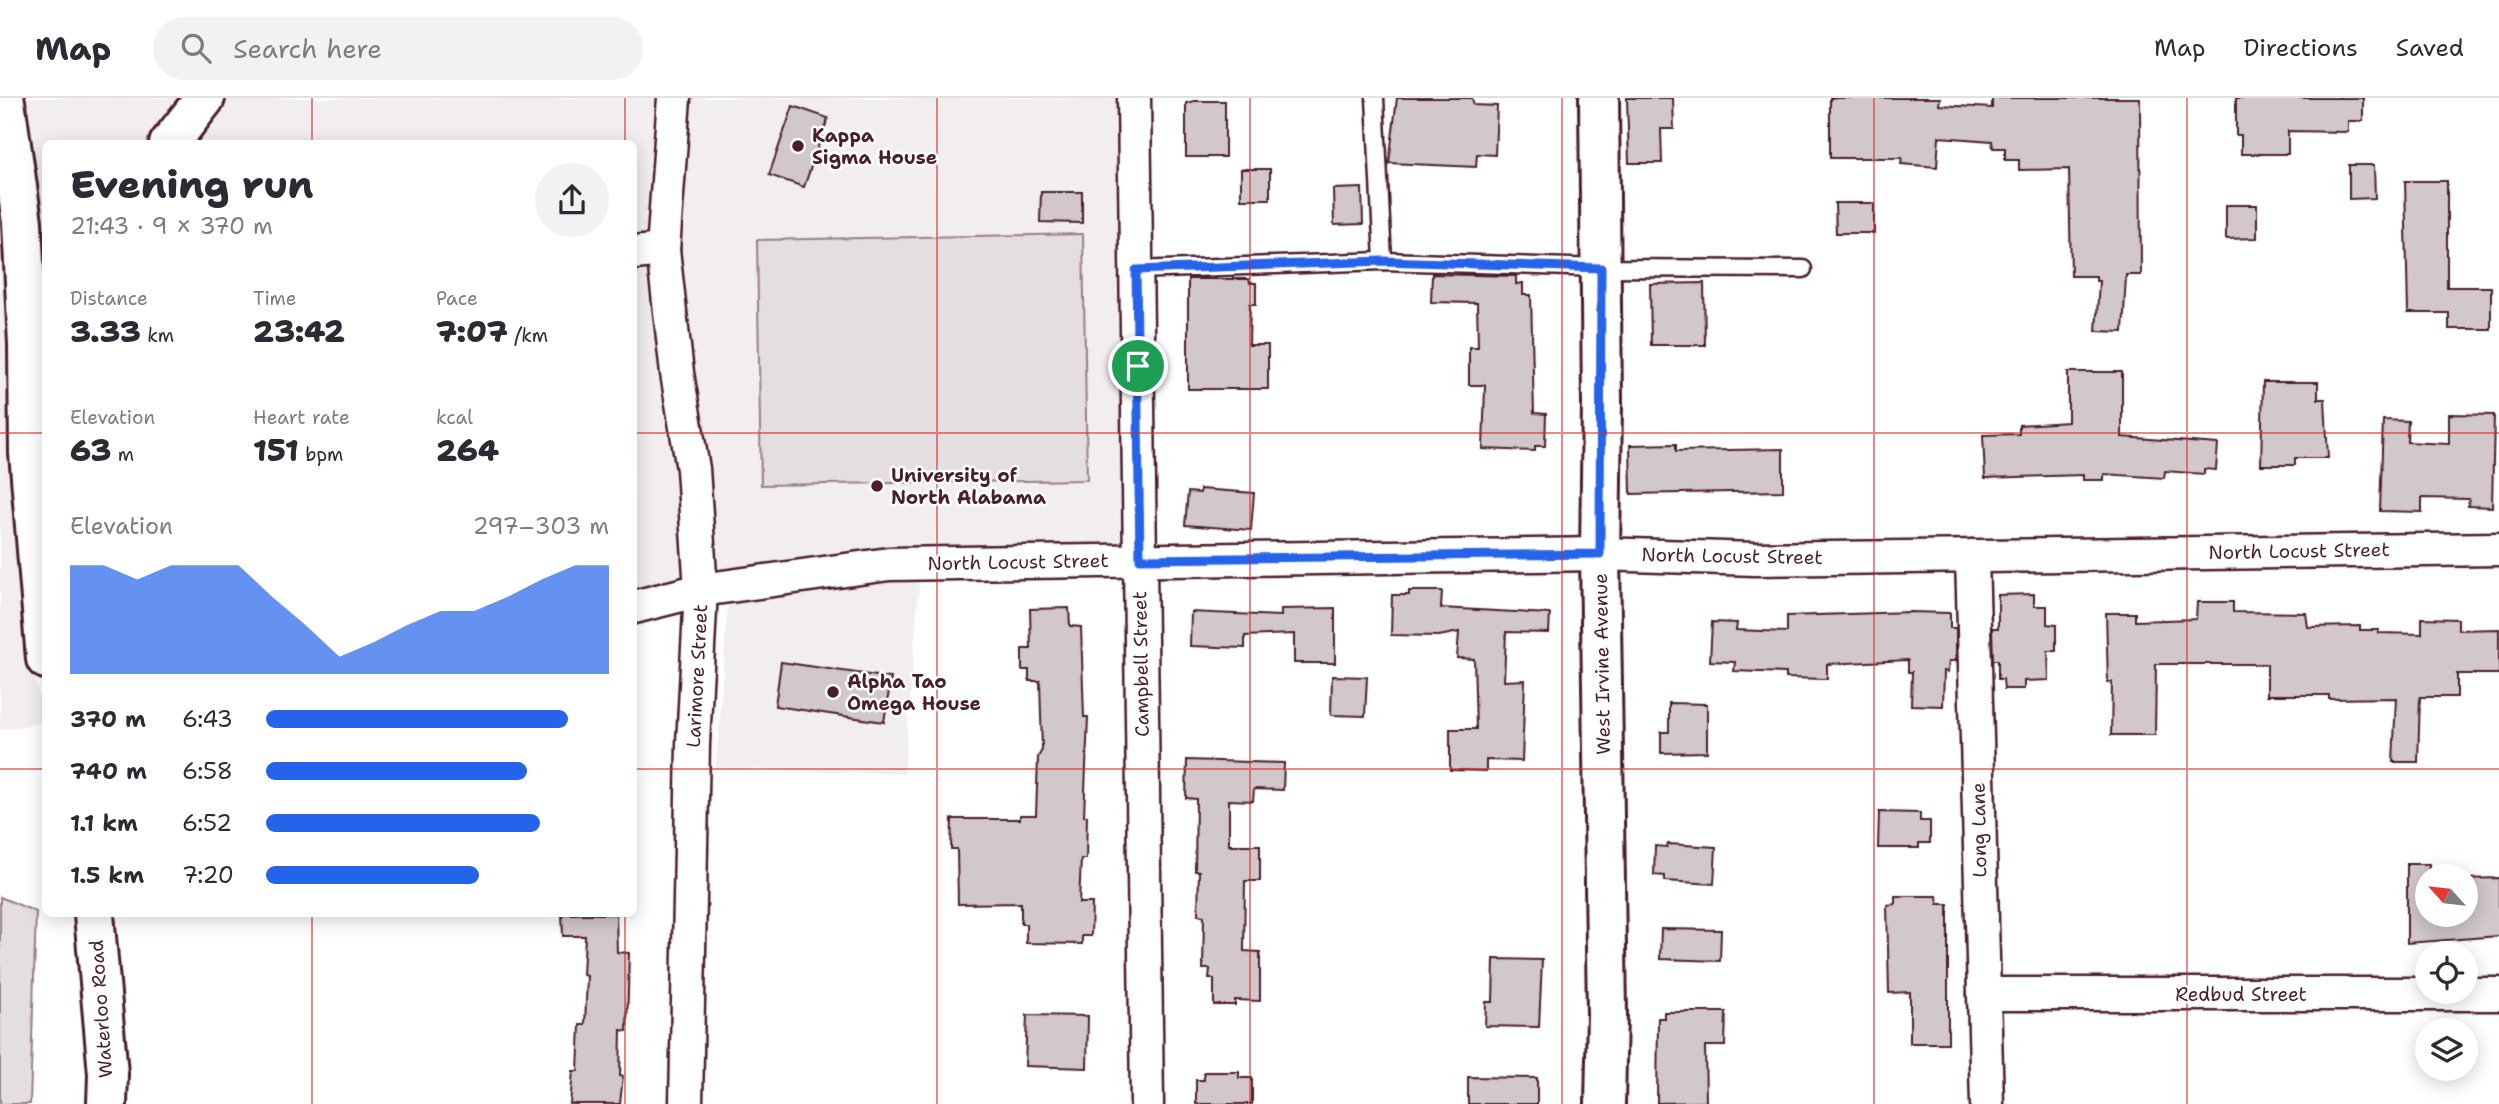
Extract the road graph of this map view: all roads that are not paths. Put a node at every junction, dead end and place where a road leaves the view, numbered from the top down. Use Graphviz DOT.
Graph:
graph roads {
  1 [pos="205,98"];
  2 [pos="674,98"];
  3 [pos="1134,98"];
  4 [pos="1374,98"];
  5 [pos="1599,98"];
  6 [pos="8,100"];
  7 [pos="172,140"];
  8 [pos="648,251"];
  9 [pos="1383,261"];
  10 [pos="1601,268"];
  11 [pos="1803,269"];
  12 [pos="1136,270"];
  13 [pos="0,307"];
  14 [pos="37,331"];
  15 [pos="40,550"];
  16 [pos="2499,550"];
  17 [pos="1600,554"];
  18 [pos="1972,556"];
  19 [pos="1140,559"];
  20 [pos="42,586"];
  21 [pos="701,590"];
  22 [pos="637,606"];
  23 [pos="94,917"];
  24 [pos="1984,994"];
  25 [pos="2499,994"];
  26 [pos="107,1104"];
  27 [pos="686,1104"];
  28 [pos="1147,1104"];
  29 [pos="1605,1104"];
  30 [pos="1987,1104"];
  1 -- 7 [label="street"];
  2 -- 8 [label="street, Larimore Street"];
  3 -- 12 [label="street, Campbell Street"];
  4 -- 9 [label="lane"];
  5 -- 10 [label="street, West Irvine Avenue"];
  6 -- 14 [label="street"];
  8 -- 21 [label="street, Larimore Street"];
  9 -- 10 [label="lane"];
  9 -- 12 [label="lane"];
  10 -- 11 [label="lane"];
  10 -- 17 [label="street, West Irvine Avenue"];
  12 -- 19 [label="street, Campbell Street"];
  13 -- 14 [label="street"];
  14 -- 15 [label="street"];
  15 -- 20 [label="street"];
  16 -- 18 [label="street, North Locust Street"];
  17 -- 18 [label="street, North Locust Street"];
  17 -- 19 [label="street, North Locust Street"];
  17 -- 29 [label="street, West Irvine Avenue"];
  18 -- 24 [label="street, Long Lane"];
  19 -- 21 [label="street, North Locust Street"];
  19 -- 28 [label="street, Campbell Street"];
  21 -- 22 [label="street, North Locust Street"];
  21 -- 27 [label="street, Larimore Street"];
  23 -- 26 [label="street, Waterloo Road"];
  24 -- 25 [label="street, Redbud Street"];
  24 -- 30 [label="street, Long Lane"];
}
